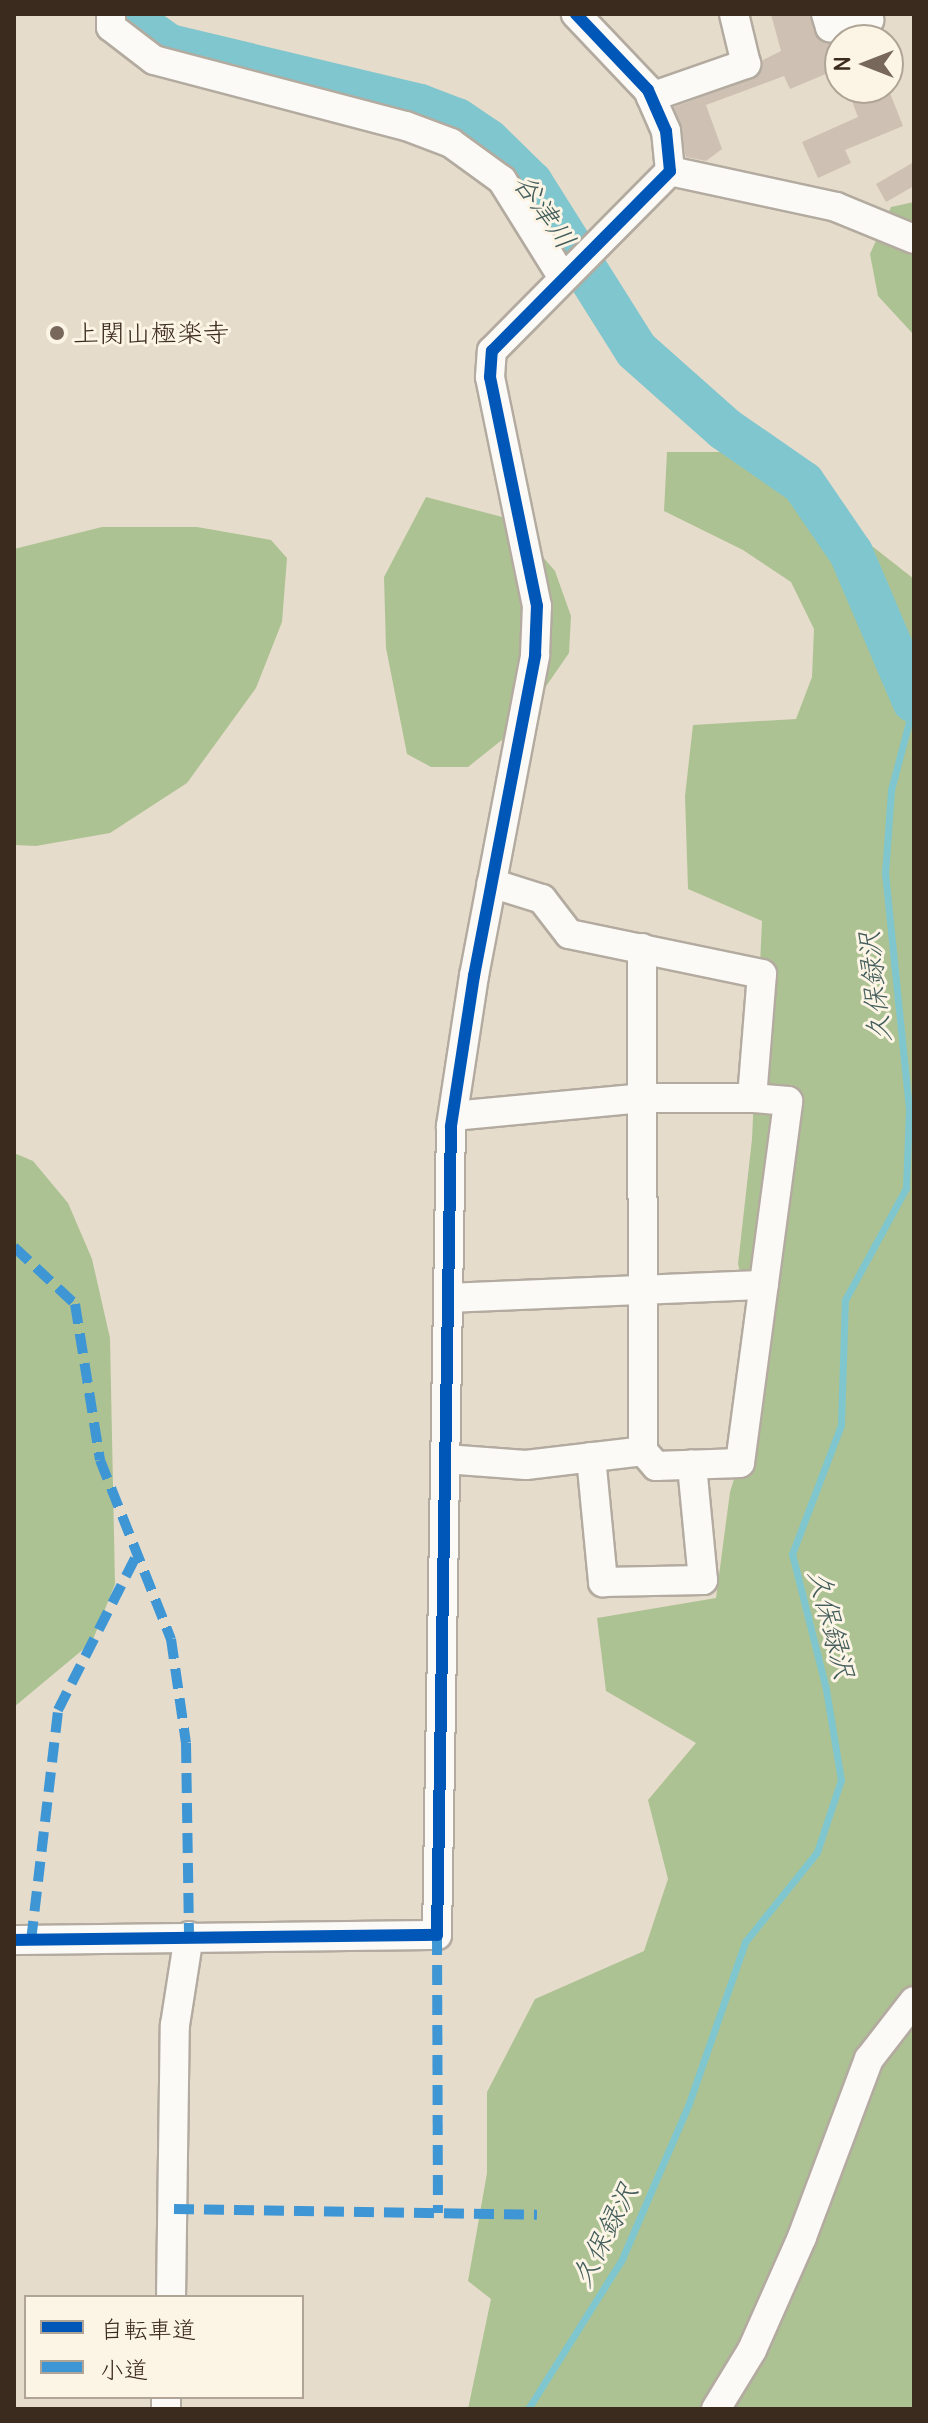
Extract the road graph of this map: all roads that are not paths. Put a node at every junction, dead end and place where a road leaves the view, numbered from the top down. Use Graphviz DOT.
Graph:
graph roads {
  1 [pos="111,14"];
  2 [pos="576,14"];
  3 [pos="734,14"];
  4 [pos="826,14"];
  5 [pos="869,20"];
  6 [pos="651,97"];
  7 [pos="670,171"];
  8 [pos="914,239"];
  9 [pos="563,278"];
  10 [pos="491,883"];
  11 [pos="642,948"];
  12 [pos="642,1098"];
  13 [pos="752,1098"];
  14 [pos="453,1116"];
  15 [pos="764,1285"];
  16 [pos="643,1286"];
  17 [pos="449,1298"];
  18 [pos="643,1451"];
  19 [pos="591,1457"];
  20 [pos="445,1459"];
  21 [pos="692,1465"];
  22 [pos="189,1936"];
  23 [pos="14,1940"];
  24 [pos="914,2001"];
  25 [pos="171,2295"];
  26 [pos="716,2409"];
  1 -- 9 [label="street"];
  2 -- 6 [label="street"];
  3 -- 6 [label="street"];
  4 -- 5 [label="street"];
  6 -- 7 [label="street"];
  7 -- 8 [label="street"];
  7 -- 9 [label="street"];
  9 -- 10 [label="street"];
  10 -- 11 [label="street"];
  10 -- 14 [label="street"];
  11 -- 12 [label="street"];
  11 -- 13 [label="street"];
  12 -- 13 [label="street"];
  12 -- 14 [label="street"];
  12 -- 16 [label="street"];
  13 -- 15 [label="street"];
  14 -- 17 [label="street"];
  15 -- 16 [label="street"];
  15 -- 21 [label="street"];
  16 -- 17 [label="street"];
  16 -- 18 [label="street"];
  17 -- 20 [label="street"];
  18 -- 19 [label="street"];
  18 -- 21 [label="street"];
  19 -- 20 [label="street"];
  19 -- 21 [label="street"];
  20 -- 22 [label="street"];
  22 -- 23 [label="street"];
  22 -- 25 [label="street"];
  24 -- 26 [label="street"];
}
